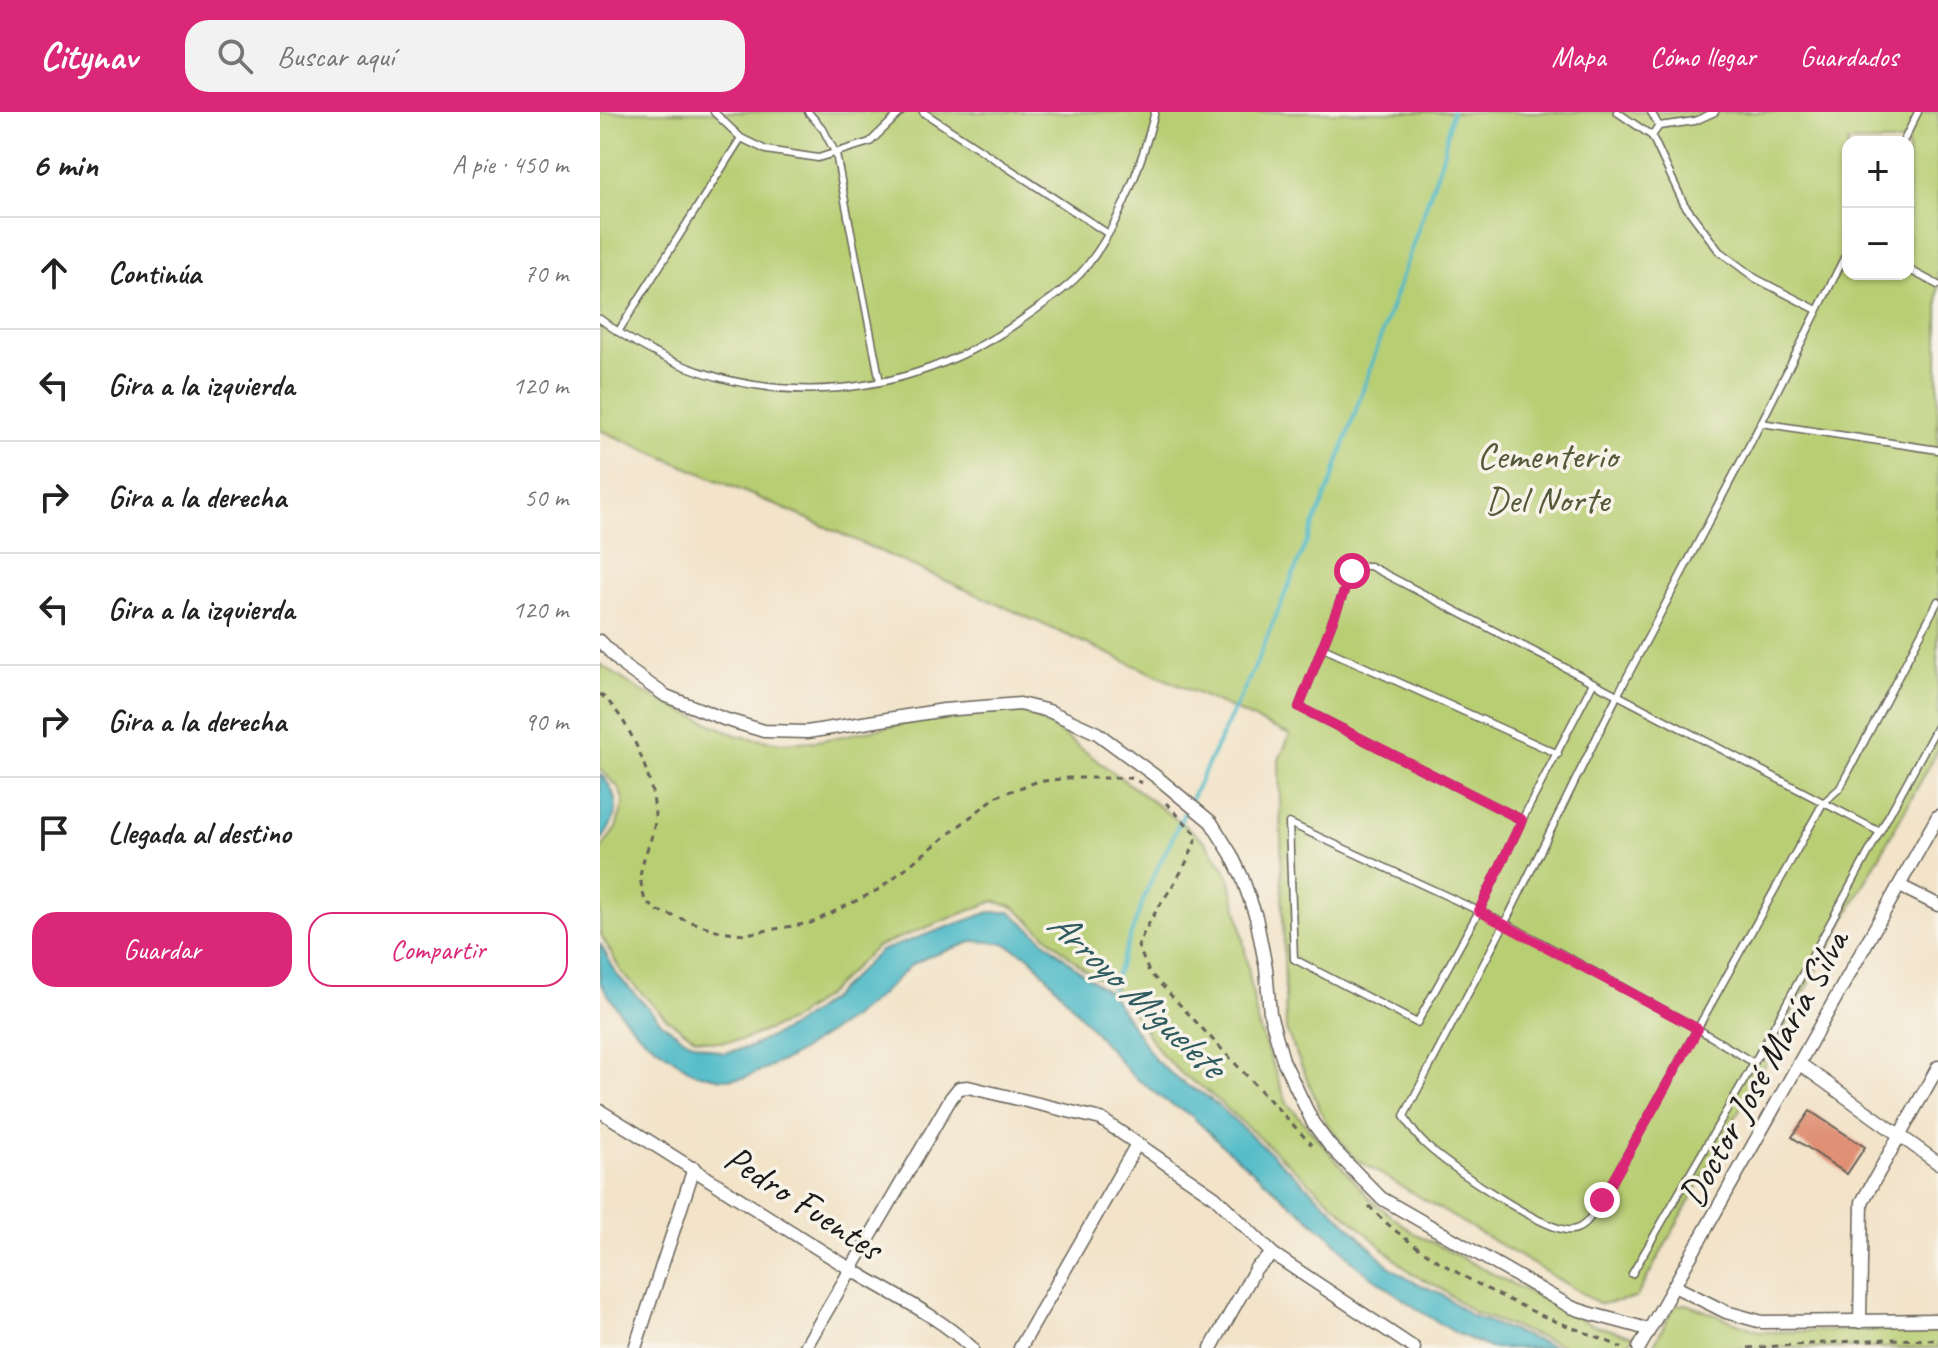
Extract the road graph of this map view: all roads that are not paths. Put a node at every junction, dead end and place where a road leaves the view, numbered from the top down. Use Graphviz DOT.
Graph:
graph roads {
  1 [pos="714,112"];
  2 [pos="808,112"];
  3 [pos="901,112"];
  4 [pos="923,112"];
  5 [pos="1155,112"];
  6 [pos="1617,112"];
  7 [pos="1651,112"];
  8 [pos="1715,112"];
  9 [pos="1918,112"];
  10 [pos="1659,126"];
  11 [pos="1652,136"];
  12 [pos="1906,136"];
  13 [pos="741,138"];
  14 [pos="836,154"];
  15 [pos="1107,233"];
  16 [pos="1842,262"];
  17 [pos="1914,272"];
  18 [pos="1938,285"];
  19 [pos="1817,310"];
  20 [pos="600,319"];
  21 [pos="618,332"];
  22 [pos="880,382"];
  23 [pos="1761,423"];
  24 [pos="1938,450"];
  25 [pos="1938,601"];
  26 [pos="600,641"];
  27 [pos="1323,648"];
  28 [pos="1593,683"];
  29 [pos="1617,696"];
  30 [pos="1938,725"];
  31 [pos="1558,754"];
  32 [pos="1823,803"];
  33 [pos="1938,816"];
  34 [pos="1522,820"];
  35 [pos="1878,831"];
  36 [pos="1900,886"];
  37 [pos="1938,905"];
  38 [pos="1479,911"];
  39 [pos="1505,923"];
  40 [pos="1698,1029"];
  41 [pos="1754,1063"];
  42 [pos="1800,1064"];
  43 [pos="1938,1067"];
  44 [pos="600,1111"];
  45 [pos="1900,1134"];
  46 [pos="1137,1144"];
  47 [pos="1938,1163"];
  48 [pos="694,1168"];
  49 [pos="1273,1254"];
  50 [pos="850,1269"];
  51 [pos="1632,1274"];
  52 [pos="1674,1286"];
  53 [pos="1938,1320"];
  54 [pos="1860,1322"];
  55 [pos="1649,1330"];
  56 [pos="635,1348"];
  57 [pos="805,1348"];
  58 [pos="972,1348"];
  59 [pos="1020,1348"];
  60 [pos="1211,1348"];
  61 [pos="1414,1348"];
  62 [pos="1639,1348"];
  1 -- 13 [label="lane"];
  2 -- 14 [label="lane"];
  3 -- 14 [label="lane"];
  4 -- 15 [label="lane"];
  5 -- 15 [label="lane"];
  6 -- 11 [label="lane"];
  7 -- 10 [label="lane"];
  8 -- 10 [label="lane"];
  9 -- 12 [label="lane"];
  10 -- 11 [label="lane"];
  11 -- 19 [label="lane"];
  13 -- 14 [label="lane"];
  13 -- 21 [label="lane"];
  14 -- 22 [label="lane"];
  15 -- 22 [label="lane"];
  16 -- 19 [label="lane"];
  17 -- 18 [label="lane"];
  19 -- 23 [label="lane"];
  20 -- 21 [label="lane"];
  21 -- 22 [label="lane"];
  23 -- 24 [label="lane"];
  23 -- 29 [label="lane"];
  25 -- 32 [label="lane"];
  26 -- 55 [label="street"];
  27 -- 28 [label="lane"];
  27 -- 31 [label="lane"];
  27 -- 34 [label="lane"];
  28 -- 29 [label="lane"];
  28 -- 31 [label="lane"];
  29 -- 32 [label="lane"];
  29 -- 39 [label="lane"];
  30 -- 35 [label="lane"];
  31 -- 34 [label="lane"];
  32 -- 35 [label="lane"];
  32 -- 40 [label="lane"];
  33 -- 36 [label="street, Doctor José María Silva"];
  34 -- 38 [label="lane"];
  35 -- 41 [label="lane"];
  36 -- 37 [label="street"];
  36 -- 42 [label="street, Doctor José María Silva"];
  38 -- 38 [label="lane"];
  38 -- 39 [label="lane"];
  39 -- 40 [label="lane"];
  39 -- 40 [label="lane"];
  40 -- 41 [label="lane"];
  41 -- 51 [label="lane"];
  42 -- 45 [label="street"];
  42 -- 52 [label="street, Doctor José María Silva"];
  43 -- 45 [label="street"];
  44 -- 48 [label="street, Pedro Fuentes"];
  45 -- 47 [label="street"];
  45 -- 54 [label="street"];
  46 -- 49 [label="street"];
  46 -- 50 [label="street"];
  46 -- 59 [label="street"];
  48 -- 50 [label="street, Pedro Fuentes"];
  48 -- 56 [label="street"];
  49 -- 60 [label="street"];
  49 -- 61 [label="street"];
  50 -- 57 [label="street"];
  50 -- 58 [label="street, Pedro Fuentes"];
  52 -- 54 [label="street"];
  52 -- 55 [label="street, Doctor José María Silva"];
  53 -- 54 [label="street"];
  55 -- 62 [label="street, Doctor José María Silva"];
}
